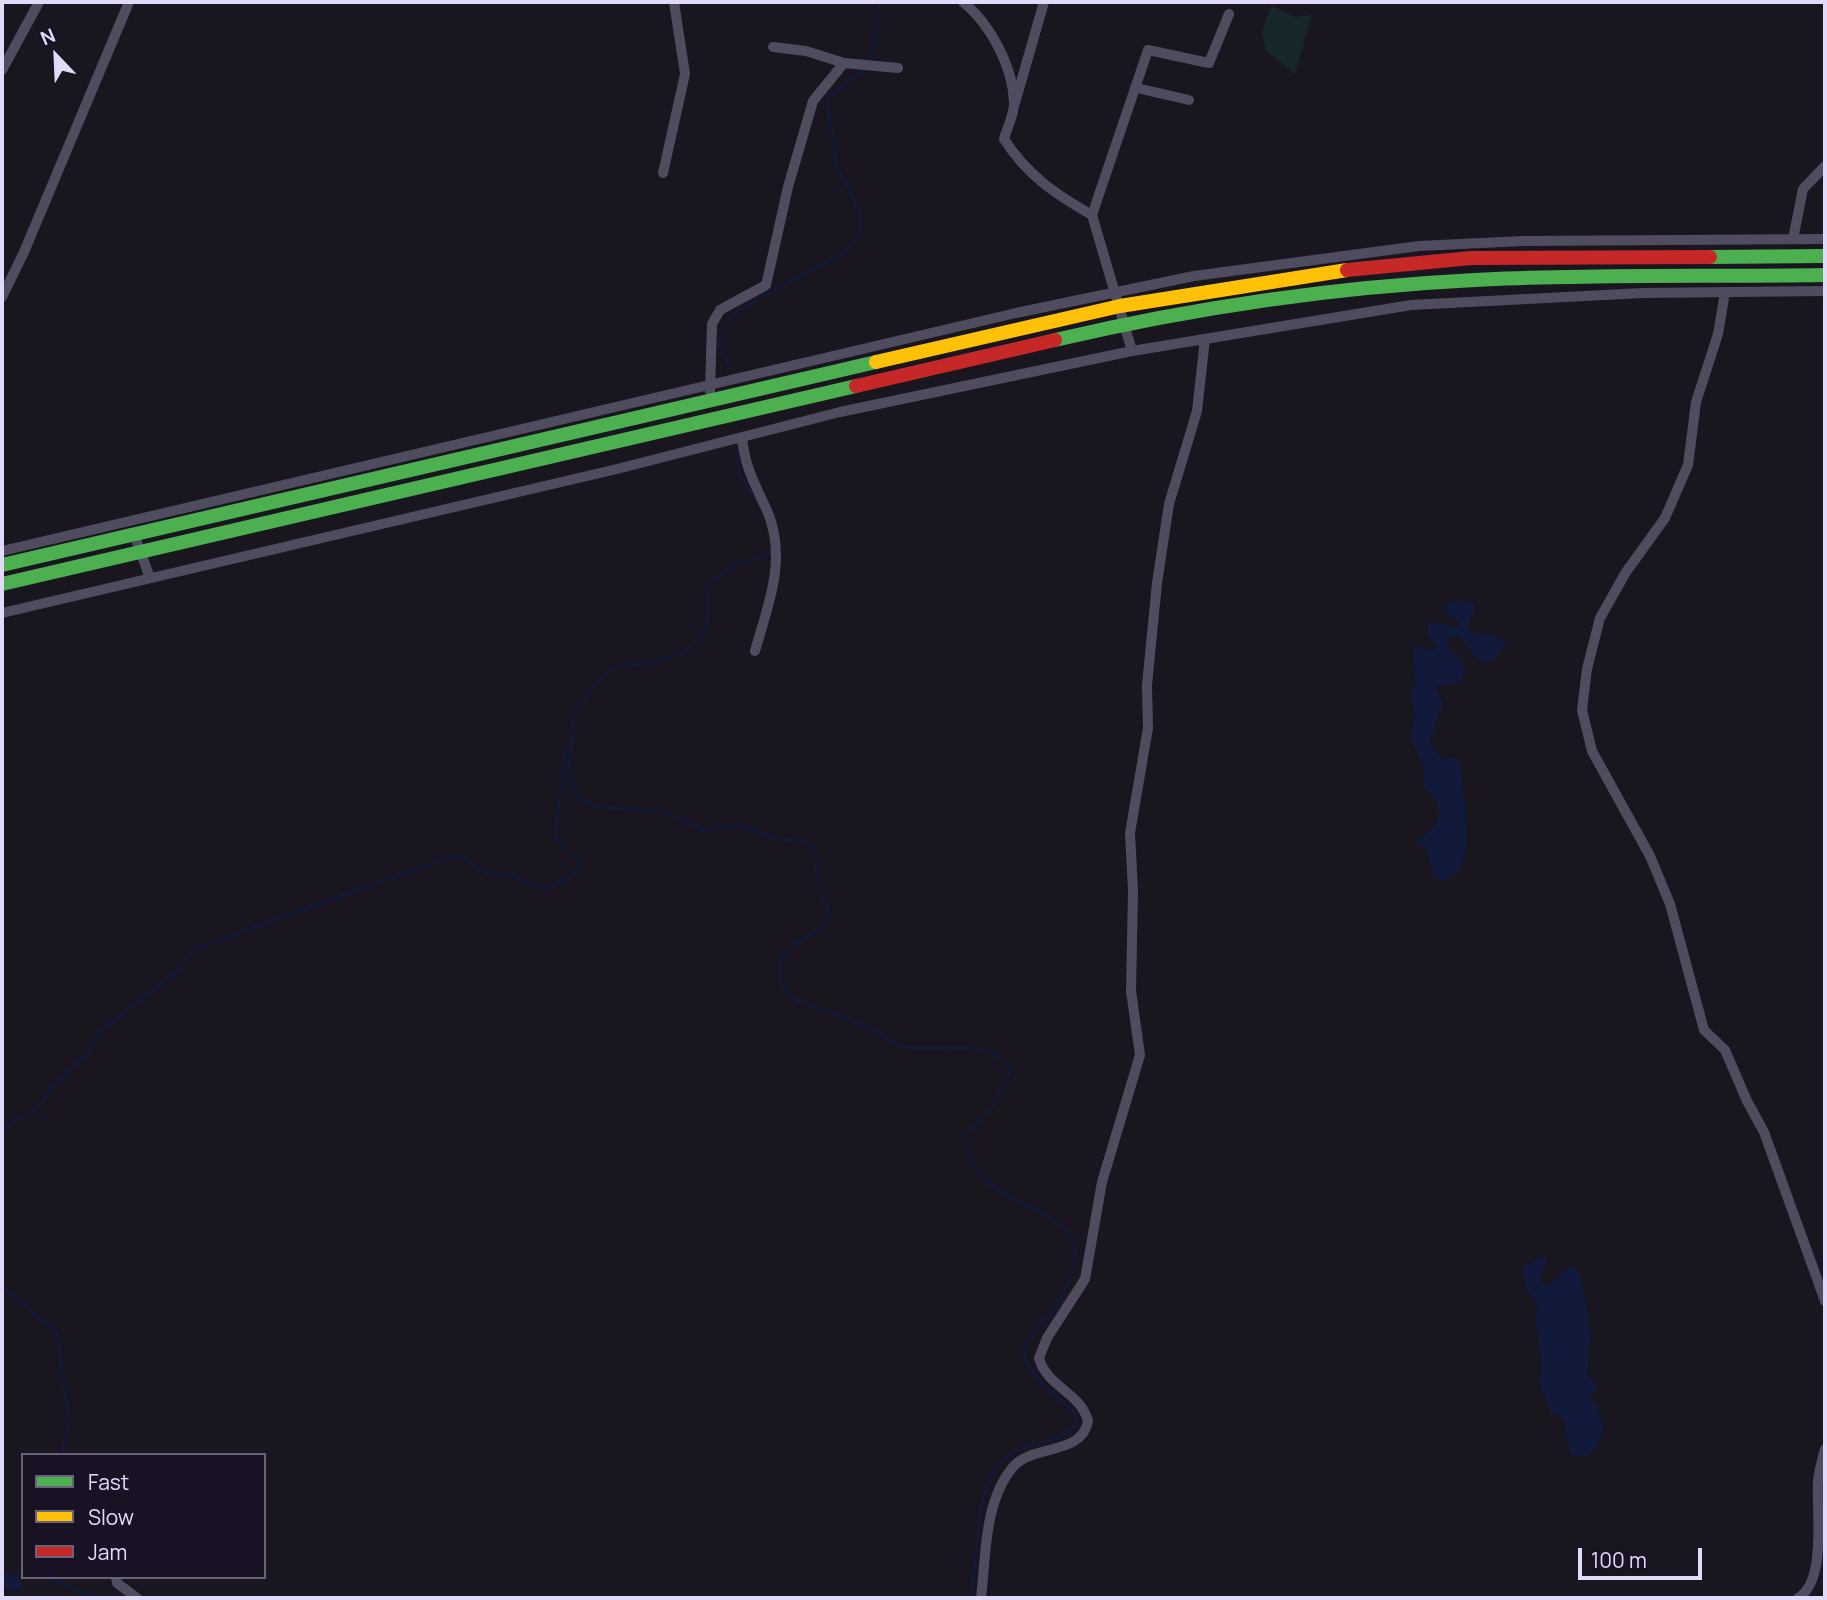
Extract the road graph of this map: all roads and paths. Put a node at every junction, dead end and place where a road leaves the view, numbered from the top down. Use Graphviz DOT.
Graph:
graph roads {
  1 [pos="39,2"];
  2 [pos="129,2"];
  3 [pos="674,2"];
  4 [pos="963,2"];
  5 [pos="1044,2"];
  6 [pos="1229,14"];
  7 [pos="773,47"];
  8 [pos="844,63"];
  9 [pos="898,68"];
  10 [pos="2,70"];
  11 [pos="1137,88"];
  12 [pos="1189,100"];
  13 [pos="1014,103"];
  14 [pos="1825,166"];
  15 [pos="663,173"];
  16 [pos="1092,215"];
  17 [pos="1793,239"];
  18 [pos="1825,239"];
  19 [pos="1825,256"];
  20 [pos="1729,257"];
  21 [pos="1731,274"];
  22 [pos="1825,275"];
  23 [pos="1115,291"];
  24 [pos="1825,291"];
  25 [pos="1725,292"];
  26 [pos="2,297"];
  27 [pos="1120,306"];
  28 [pos="1124,324"];
  29 [pos="1205,339"];
  30 [pos="1132,351"];
  31 [pos="710,392"];
  32 [pos="616,422"];
  33 [pos="742,438"];
  34 [pos="620,441"];
  35 [pos="134,534"];
  36 [pos="2,551"];
  37 [pos="141,552"];
  38 [pos="2,565"];
  39 [pos="150,578"];
  40 [pos="2,584"];
  41 [pos="2,612"];
  42 [pos="755,651"];
  43 [pos="1825,1301"];
  44 [pos="1825,1449"];
  45 [pos="116,1579"];
  46 [pos="137,1598"];
  47 [pos="981,1598"];
  48 [pos="1798,1598"];
  1 -- 10 [label="street"];
  2 -- 26 [label="street"];
  3 -- 15 [label="street"];
  4 -- 13 [label="street"];
  5 -- 13 [label="street"];
  6 -- 11 [label="street"];
  7 -- 8 [label="street"];
  8 -- 9 [label="street"];
  8 -- 31 [label="street"];
  11 -- 12 [label="street"];
  11 -- 16 [label="street"];
  13 -- 16 [label="street"];
  14 -- 17 [label="street"];
  16 -- 23 [label="street"];
  17 -- 18 [label="street"];
  17 -- 23 [label="street"];
  19 -- 20 [label="main road"];
  20 -- 21 [label="main road"];
  20 -- 27 [label="main road"];
  21 -- 22 [label="main road"];
  21 -- 28 [label="main road"];
  23 -- 27 [label="street"];
  23 -- 31 [label="street"];
  24 -- 25 [label="street"];
  25 -- 29 [label="street"];
  25 -- 43 [label="street"];
  27 -- 28 [label="street"];
  27 -- 31 [label="main road"];
  28 -- 30 [label="street"];
  28 -- 34 [label="main road"];
  29 -- 30 [label="street"];
  29 -- 47 [label="street"];
  30 -- 33 [label="street"];
  31 -- 32 [label="main road"];
  31 -- 36 [label="street"];
  32 -- 34 [label="main road"];
  32 -- 35 [label="main road"];
  33 -- 39 [label="street"];
  33 -- 42 [label="street"];
  34 -- 37 [label="main road"];
  35 -- 37 [label="street"];
  35 -- 38 [label="main road"];
  37 -- 39 [label="street"];
  37 -- 40 [label="main road"];
  39 -- 41 [label="street"];
  44 -- 48 [label="street"];
  45 -- 46 [label="street"];
}
